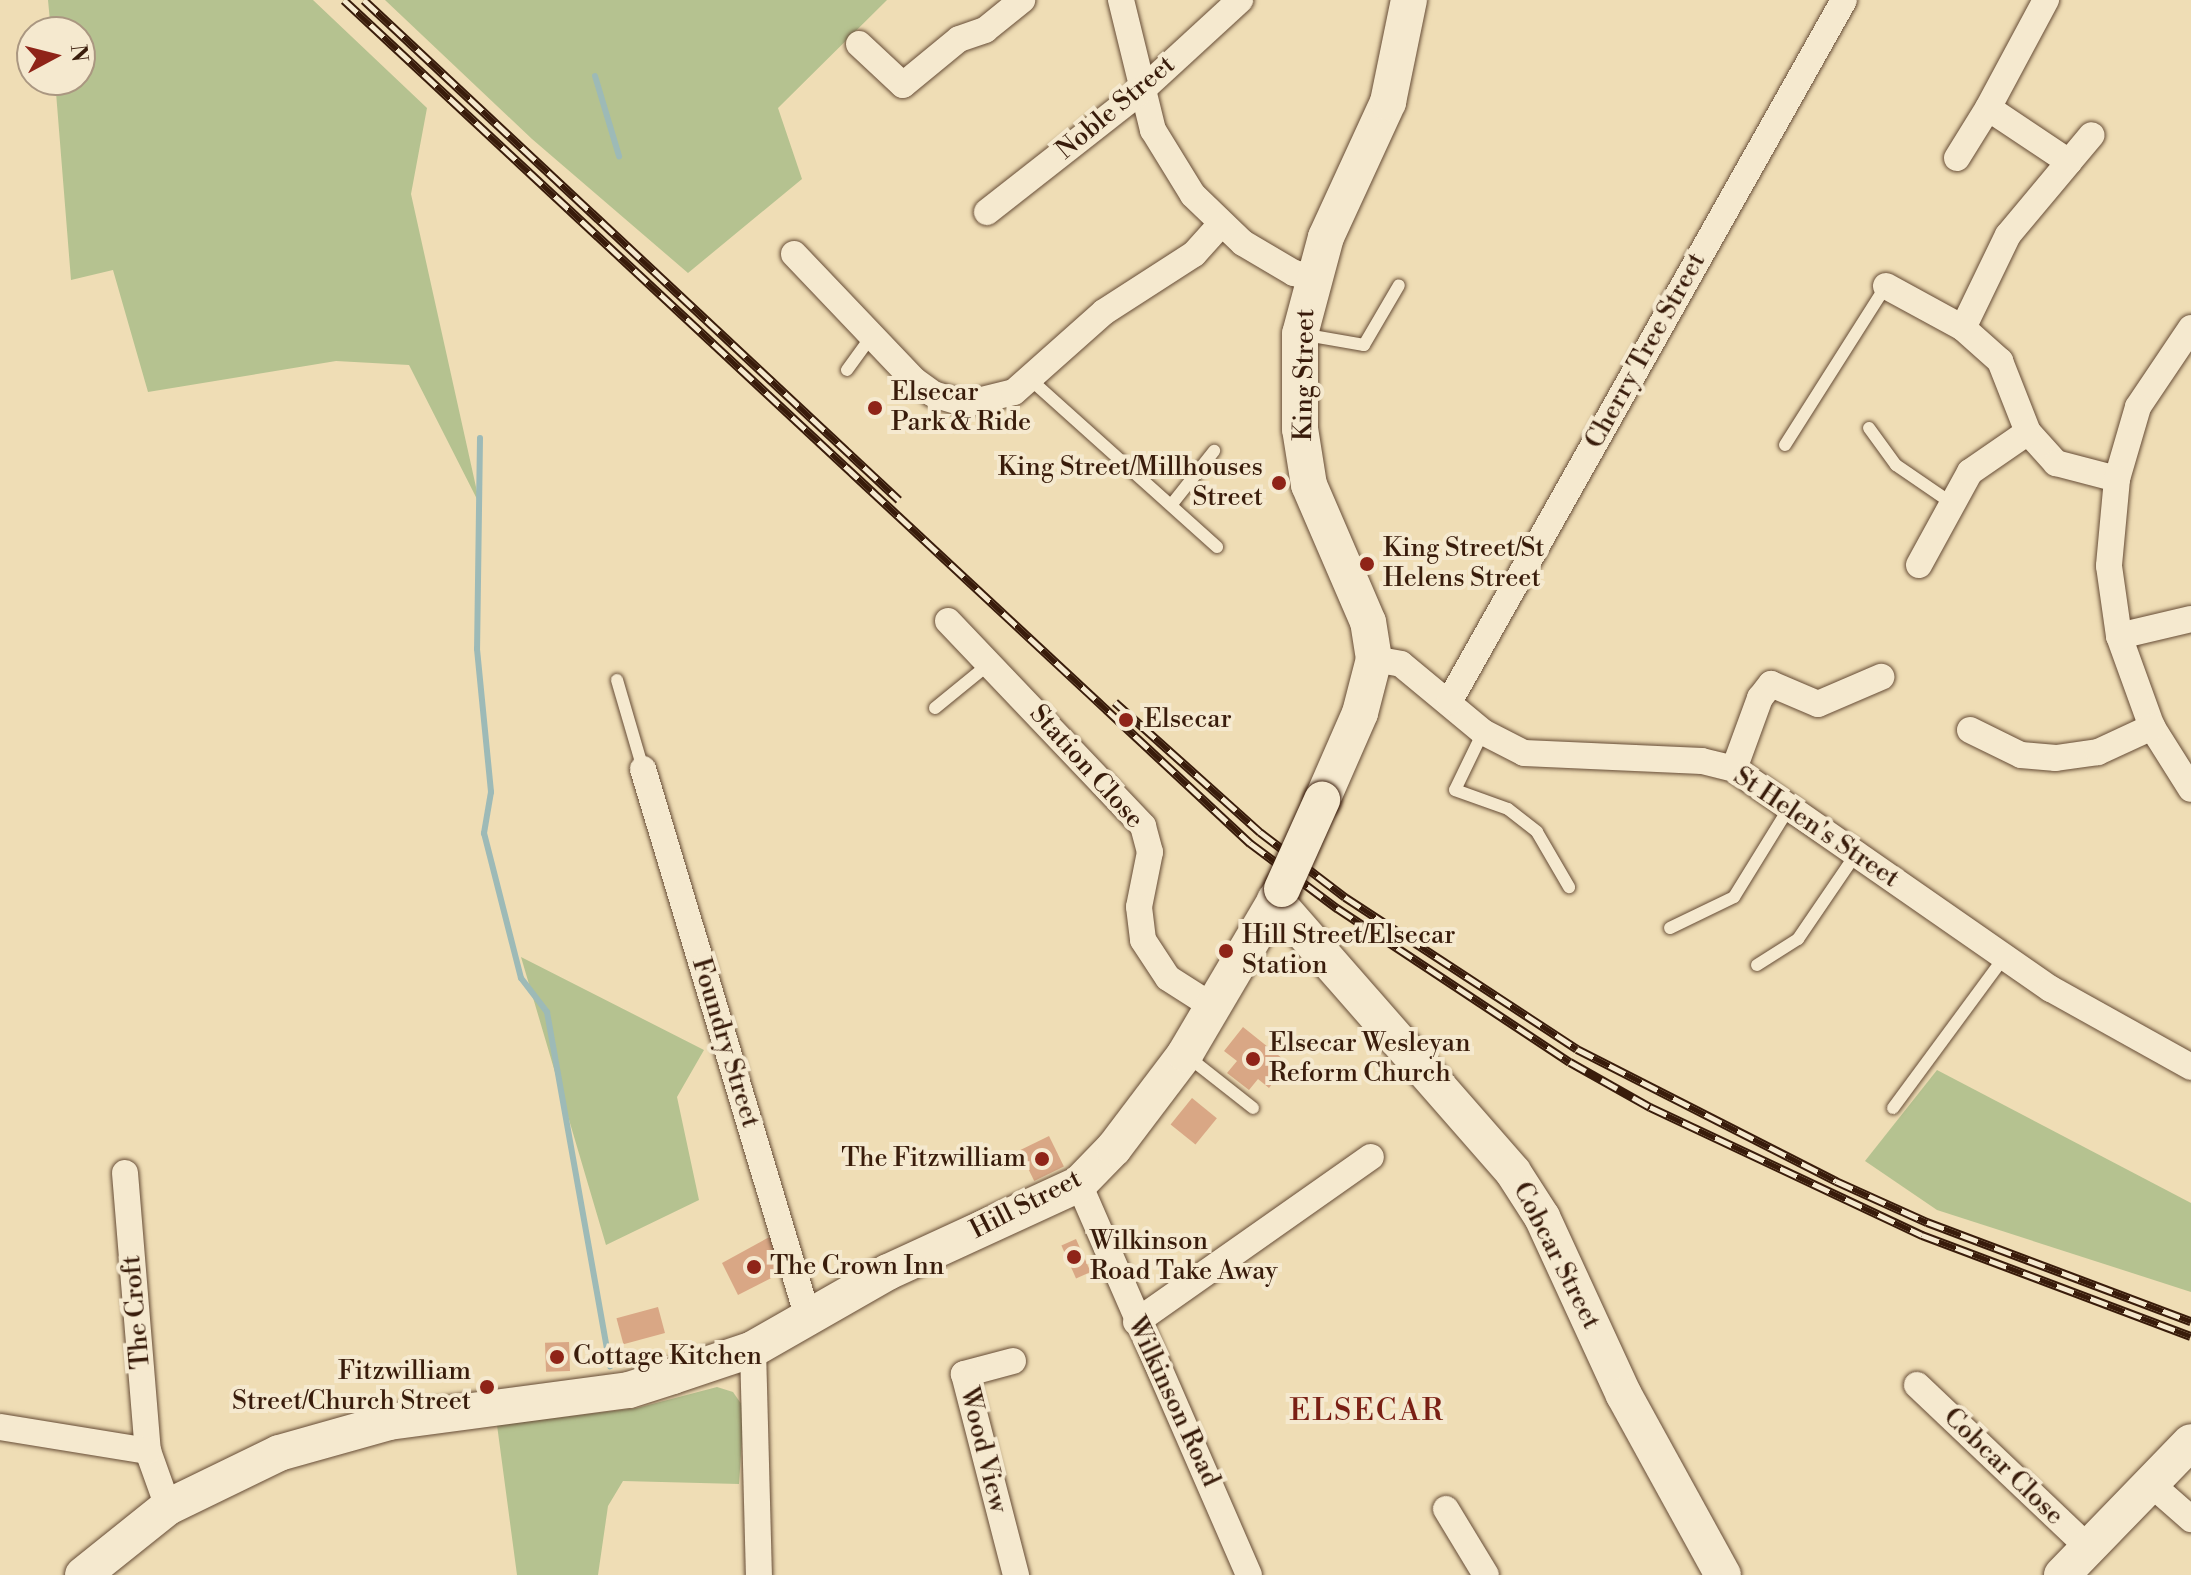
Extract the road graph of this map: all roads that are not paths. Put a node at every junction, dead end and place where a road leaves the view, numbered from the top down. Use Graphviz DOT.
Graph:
graph roads {
  1 [pos="1022,0"];
  2 [pos="1121,0"];
  3 [pos="1240,0"];
  4 [pos="1409,0"];
  5 [pos="1844,0"];
  6 [pos="2046,0"];
  7 [pos="859,44"];
  8 [pos="1140,92"];
  9 [pos="1988,108"];
  10 [pos="2092,135"];
  11 [pos="1957,158"];
  12 [pos="2069,162"];
  13 [pos="987,212"];
  14 [pos="1221,224"];
  15 [pos="794,254"];
  16 [pos="1312,277"];
  17 [pos="1399,285"];
  18 [pos="1886,286"];
  19 [pos="1963,328"];
  20 [pos="2191,328"];
  21 [pos="1300,334"];
  22 [pos="871,337"];
  23 [pos="847,370"];
  24 [pos="1031,380"];
  25 [pos="1869,428"];
  26 [pos="2028,432"];
  27 [pos="1785,445"];
  28 [pos="1214,451"];
  29 [pos="2117,479"];
  30 [pos="1172,504"];
  31 [pos="1953,504"];
  32 [pos="1217,547"];
  33 [pos="1919,565"];
  34 [pos="2191,619"];
  35 [pos="948,621"];
  36 [pos="2119,636"];
  37 [pos="1374,659"];
  38 [pos="989,664"];
  39 [pos="1881,677"];
  40 [pos="617,680"];
  41 [pos="1449,702"];
  42 [pos="935,708"];
  43 [pos="2152,727"];
  44 [pos="1970,730"];
  45 [pos="1483,732"];
  46 [pos="643,769"];
  47 [pos="1734,769"];
  48 [pos="2191,789"];
  49 [pos="1789,808"];
  50 [pos="1856,854"];
  51 [pos="1569,887"];
  52 [pos="1279,894"];
  53 [pos="1670,928"];
  54 [pos="2005,956"];
  55 [pos="1757,965"];
  56 [pos="1212,1006"];
  57 [pos="1185,1054"];
  58 [pos="2191,1067"];
  59 [pos="1253,1108"];
  60 [pos="1893,1108"];
  61 [pos="1371,1157"];
  62 [pos="125,1173"];
  63 [pos="1079,1184"];
  64 [pos="808,1318"];
  65 [pos="1136,1322"];
  66 [pos="753,1349"];
  67 [pos="1013,1361"];
  68 [pos="1917,1385"];
  69 [pos="0,1427"];
  70 [pos="2191,1442"];
  71 [pos="148,1451"];
  72 [pos="2150,1483"];
  73 [pos="168,1507"];
  74 [pos="1446,1509"];
  75 [pos="2191,1519"];
  76 [pos="2089,1548"];
  77 [pos="83,1575"];
  78 [pos="759,1575"];
  79 [pos="1016,1575"];
  80 [pos="1249,1575"];
  81 [pos="1486,1575"];
  82 [pos="1723,1575"];
  83 [pos="2062,1575"];
  1 -- 7 [label="street"];
  2 -- 8 [label="street"];
  3 -- 8 [label="street, Noble Street"];
  4 -- 16 [label="main road, King Street"];
  5 -- 41 [label="street, Cherry Tree Street"];
  6 -- 9 [label="street"];
  8 -- 13 [label="street, Noble Street"];
  8 -- 14 [label="street"];
  9 -- 11 [label="street"];
  9 -- 12 [label="street"];
  10 -- 12 [label="street"];
  12 -- 19 [label="street"];
  14 -- 16 [label="street"];
  14 -- 24 [label="street"];
  15 -- 22 [label="street"];
  16 -- 21 [label="main road, King Street"];
  17 -- 21 [label="lane"];
  18 -- 19 [label="street"];
  18 -- 27 [label="lane"];
  19 -- 26 [label="street"];
  20 -- 29 [label="street"];
  21 -- 37 [label="main road, King Street"];
  22 -- 23 [label="lane"];
  22 -- 24 [label="street"];
  24 -- 30 [label="lane"];
  25 -- 31 [label="lane"];
  26 -- 29 [label="street"];
  26 -- 31 [label="street"];
  28 -- 30 [label="lane"];
  29 -- 36 [label="street"];
  30 -- 32 [label="lane"];
  31 -- 33 [label="street"];
  34 -- 36 [label="street"];
  35 -- 38 [label="street, Station Close"];
  36 -- 43 [label="street"];
  37 -- 41 [label="street, St Helen's Street"];
  37 -- 52 [label="main road, Hill Street, bridge"];
  38 -- 42 [label="lane"];
  38 -- 56 [label="street, Station Close"];
  39 -- 47 [label="street"];
  40 -- 46 [label="lane"];
  41 -- 45 [label="street, St Helen's Street"];
  43 -- 44 [label="street"];
  43 -- 48 [label="street"];
  45 -- 47 [label="street, St Helen's Street"];
  45 -- 51 [label="lane"];
  46 -- 64 [label="street, Foundry Street"];
  47 -- 49 [label="street, St Helen's Street"];
  49 -- 50 [label="street, St Helen's Street"];
  49 -- 53 [label="lane"];
  50 -- 54 [label="street, St Helen's Street"];
  50 -- 55 [label="lane"];
  52 -- 56 [label="main road, Hill Street"];
  52 -- 82 [label="main road, Cobcar Street"];
  54 -- 58 [label="street, St Helen's Street"];
  54 -- 60 [label="lane"];
  56 -- 57 [label="main road, Hill Street"];
  57 -- 59 [label="lane"];
  57 -- 63 [label="main road, Hill Street"];
  61 -- 65 [label="street"];
  62 -- 71 [label="street, The Croft"];
  63 -- 64 [label="main road, Hill Street"];
  63 -- 65 [label="street, Wilkinson Road"];
  64 -- 66 [label="main road, Hill Street"];
  65 -- 80 [label="street, Wilkinson Road"];
  66 -- 73 [label="main road, Hill Street"];
  66 -- 78 [label="street"];
  67 -- 79 [label="street, Wood View"];
  68 -- 76 [label="street, Cobcar Close"];
  69 -- 71 [label="street"];
  70 -- 72 [label="main road"];
  71 -- 73 [label="street, The Croft"];
  72 -- 75 [label="street"];
  72 -- 76 [label="main road"];
  73 -- 77 [label="main road, Hill Street"];
  74 -- 81 [label="street"];
  76 -- 83 [label="main road"];
}
